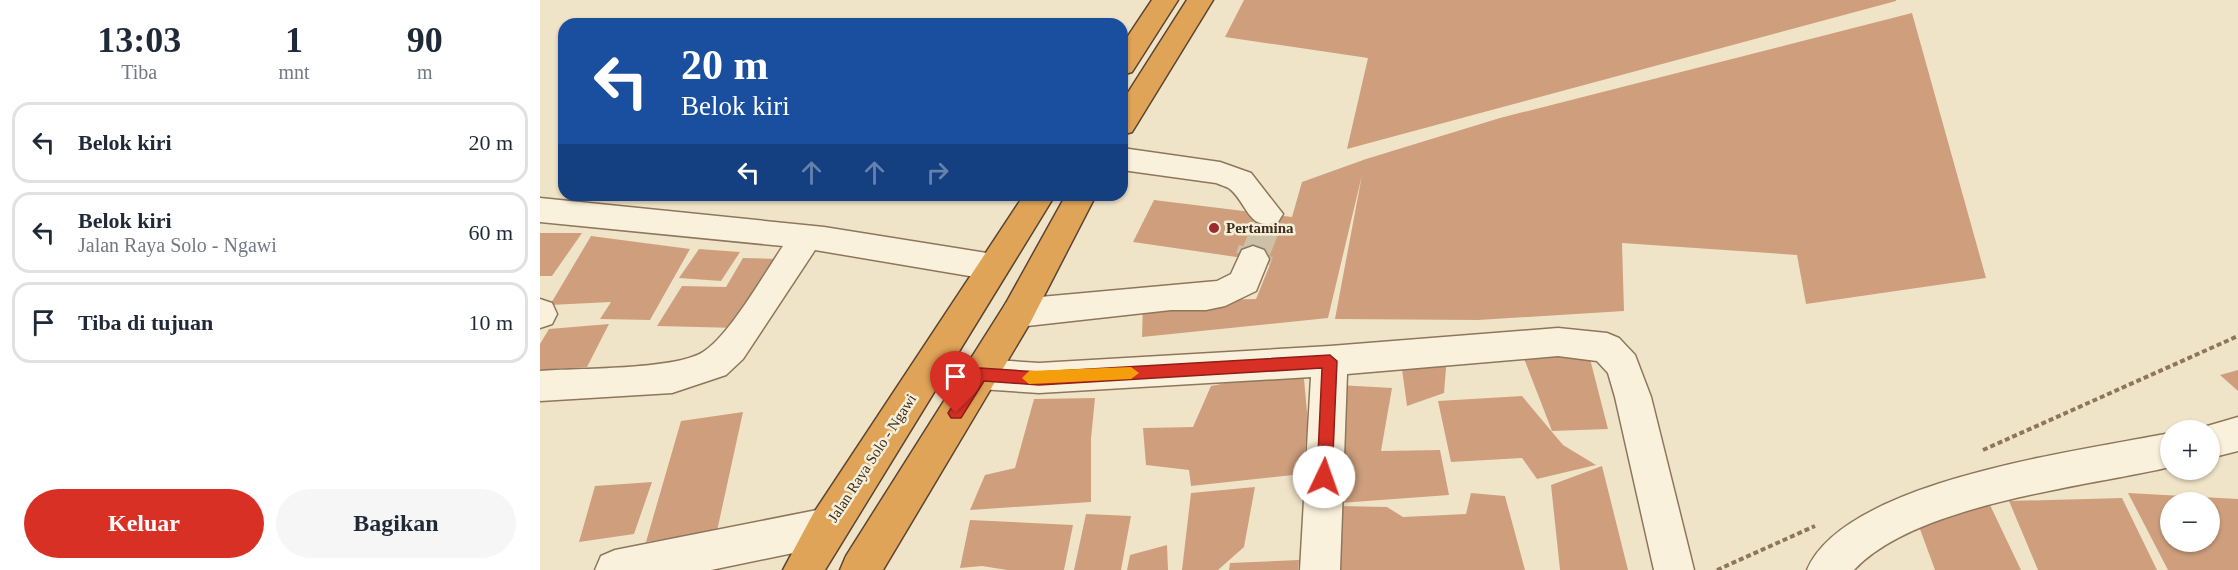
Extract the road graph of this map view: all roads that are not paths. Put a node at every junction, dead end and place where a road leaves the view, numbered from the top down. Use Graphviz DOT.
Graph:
graph roads {
  1 [pos="1165,0"];
  2 [pos="1200,0"];
  3 [pos="1128,57"];
  4 [pos="1128,114"];
  5 [pos="1128,160"];
  6 [pos="1036,201"];
  7 [pos="1078,201"];
  8 [pos="540,210"];
  9 [pos="1267,214"];
  10 [pos="805,239"];
  11 [pos="1253,259"];
  12 [pos="993,267"];
  13 [pos="1018,313"];
  14 [pos="1330,361"];
  15 [pos="980,375"];
  16 [pos="540,386"];
  17 [pos="2238,434"];
  18 [pos="2220,438"];
  19 [pos="2160,452"];
  20 [pos="827,527"];
  21 [pos="615,570"];
  22 [pos="803,570"];
  23 [pos="860,570"];
  24 [pos="1320,570"];
  25 [pos="1674,570"];
  26 [pos="1827,570"];
  1 -- 3 [label="highway"];
  2 -- 4 [label="highway"];
  5 -- 9 [label="street"];
  6 -- 12 [label="highway, Jalan Raya Solo - Ngawi"];
  7 -- 13 [label="highway"];
  8 -- 10 [label="street"];
  10 -- 12 [label="street"];
  10 -- 16 [label="street"];
  11 -- 13 [label="street"];
  12 -- 20 [label="highway, Jalan Raya Solo - Ngawi"];
  13 -- 15 [label="highway"];
  14 -- 15 [label="street"];
  14 -- 24 [label="street"];
  14 -- 25 [label="street"];
  15 -- 23 [label="highway"];
  17 -- 18 [label="street"];
  19 -- 26 [label="street"];
  20 -- 21 [label="street"];
  20 -- 22 [label="highway, Jalan Raya Solo - Ngawi"];
}
